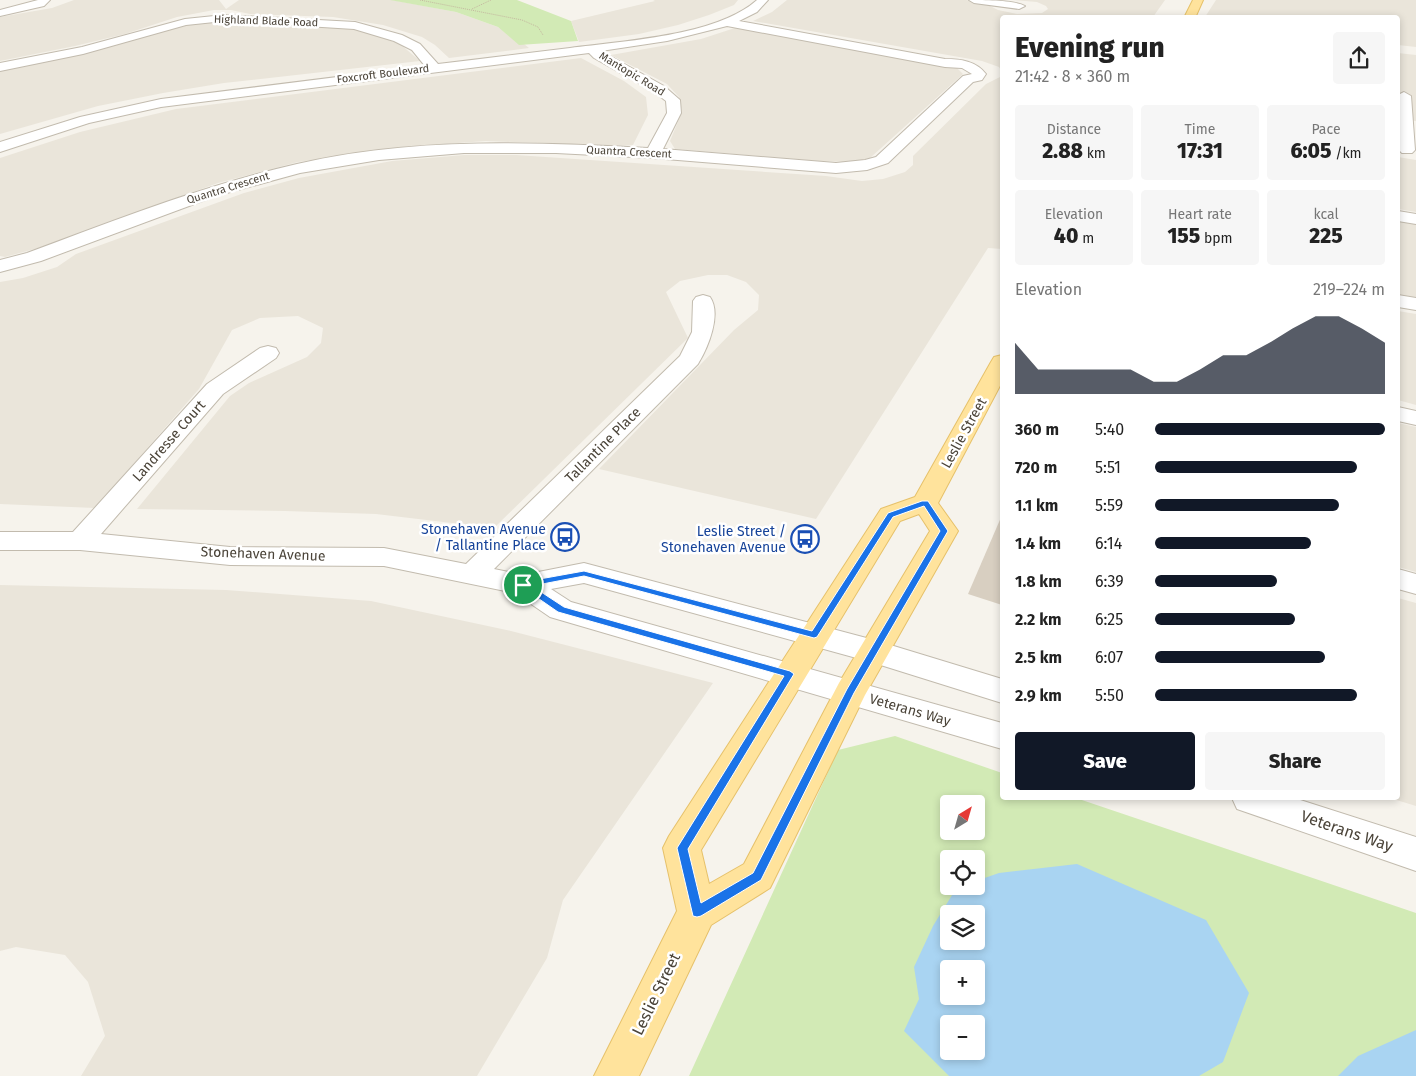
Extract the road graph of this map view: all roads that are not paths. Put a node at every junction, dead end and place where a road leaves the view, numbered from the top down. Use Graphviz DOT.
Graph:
graph roads {
  1 [pos="45,0"];
  2 [pos="763,0"];
  3 [pos="974,0"];
  4 [pos="1198,0"];
  5 [pos="1018,6"];
  6 [pos="0,13"];
  7 [pos="1190,15"];
  8 [pos="725,22"];
  9 [pos="592,49"];
  10 [pos="0,67"];
  11 [pos="434,68"];
  12 [pos="1404,96"];
  13 [pos="0,146"];
  14 [pos="1407,150"];
  15 [pos="653,153"];
  16 [pos="1400,216"];
  17 [pos="1416,219"];
  18 [pos="0,266"];
  19 [pos="703,301"];
  20 [pos="1400,301"];
  21 [pos="1416,304"];
  22 [pos="268,353"];
  23 [pos="1000,366"];
  24 [pos="1400,414"];
  25 [pos="1416,418"];
  26 [pos="925,503"];
  27 [pos="0,541"];
  28 [pos="80,541"];
  29 [pos="473,574"];
  30 [pos="1400,580"];
  31 [pos="1416,584"];
  32 [pos="523,585"];
  33 [pos="814,634"];
  34 [pos="874,651"];
  35 [pos="790,674"];
  36 [pos="1000,690"];
  37 [pos="850,692"];
  38 [pos="1000,735"];
  39 [pos="1256,800"];
  40 [pos="1416,854"];
  41 [pos="697,912"];
  42 [pos="616,1076"];
  1 -- 6 [label="street"];
  2 -- 8 [label="street, Foxcroft Boulevard"];
  3 -- 5 [label="street"];
  4 -- 7 [label="main road"];
  8 -- 9 [label="street, Foxcroft Boulevard"];
  8 -- 15 [label="street, Quantra Crescent"];
  9 -- 11 [label="street, Foxcroft Boulevard"];
  9 -- 15 [label="street, Mantopic Road"];
  10 -- 11 [label="street, Highland Blade Road"];
  11 -- 13 [label="street, Foxcroft Boulevard"];
  12 -- 14 [label="street"];
  15 -- 18 [label="street, Quantra Crescent"];
  16 -- 17 [label="street"];
  19 -- 29 [label="street, Tallantine Place"];
  20 -- 21 [label="street"];
  22 -- 28 [label="street, Landresse Court"];
  23 -- 26 [label="main road, Leslie Street"];
  24 -- 25 [label="street"];
  26 -- 33 [label="main road"];
  26 -- 34 [label="main road"];
  27 -- 28 [label="street, Stonehaven Avenue"];
  28 -- 29 [label="street, Stonehaven Avenue"];
  29 -- 32 [label="street, Stonehaven Avenue"];
  30 -- 31 [label="street"];
  32 -- 33 [label="street, Stonehaven Avenue"];
  32 -- 35 [label="street, Stonehaven Avenue"];
  33 -- 34 [label="street, Stonehaven Avenue"];
  33 -- 35 [label="main road"];
  34 -- 36 [label="street"];
  34 -- 37 [label="main road"];
  35 -- 37 [label="street, Veterans Way"];
  35 -- 41 [label="main road"];
  37 -- 38 [label="street, Veterans Way"];
  37 -- 41 [label="main road"];
  39 -- 40 [label="street, Veterans Way"];
  41 -- 42 [label="main road, Leslie Street"];
}
